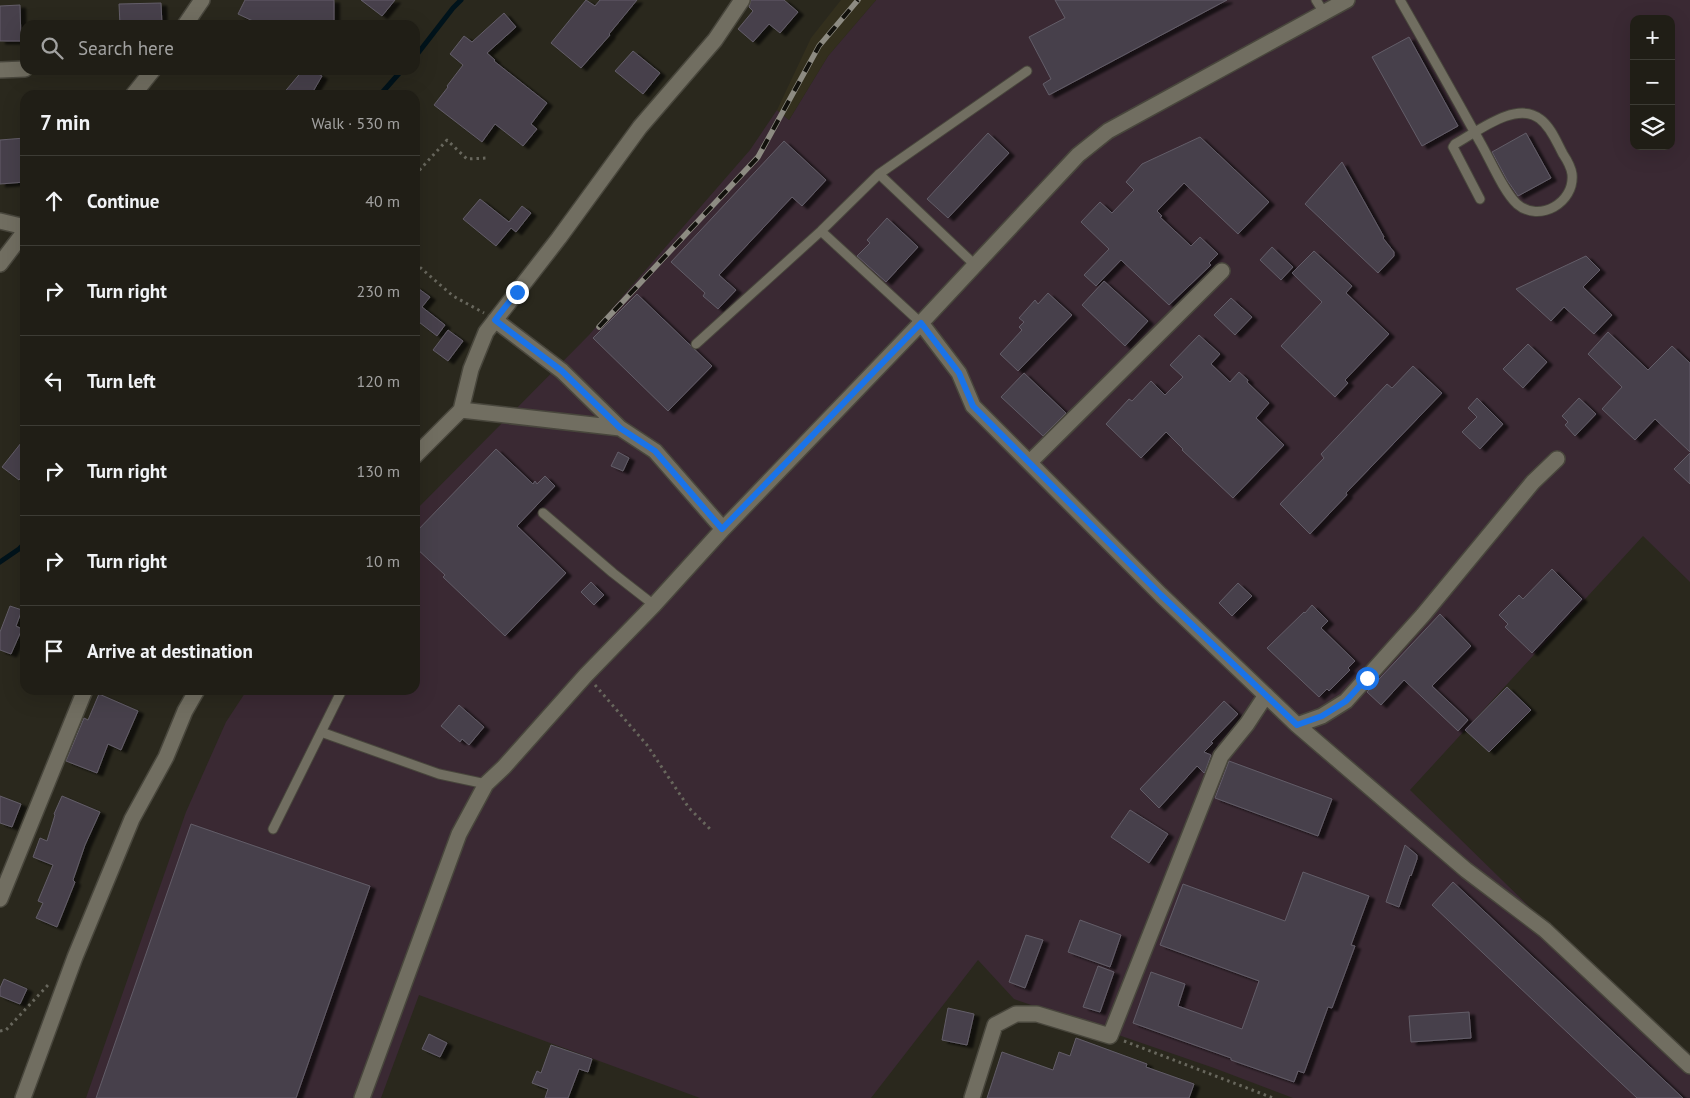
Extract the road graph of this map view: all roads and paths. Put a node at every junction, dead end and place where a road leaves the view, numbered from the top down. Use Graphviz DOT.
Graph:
graph roads {
  1 [pos="202,0"];
  2 [pos="742,0"];
  3 [pos="1347,0"];
  4 [pos="1400,0"];
  5 [pos="1320,7"];
  6 [pos="188,20"];
  7 [pos="20,69"];
  8 [pos="0,70"];
  9 [pos="1027,71"];
  10 [pos="149,75"];
  11 [pos="137,90"];
  12 [pos="1475,133"];
  13 [pos="487,158"];
  14 [pos="420,169"];
  15 [pos="878,174"];
  16 [pos="1480,199"];
  17 [pos="0,221"];
  18 [pos="20,226"];
  19 [pos="821,231"];
  20 [pos="20,238"];
  21 [pos="0,264"];
  22 [pos="975,265"];
  23 [pos="420,267"];
  24 [pos="1222,271"];
  25 [pos="495,320"];
  26 [pos="921,323"];
  27 [pos="696,344"];
  28 [pos="460,410"];
  29 [pos="620,428"];
  30 [pos="420,451"];
  31 [pos="1557,459"];
  32 [pos="1030,462"];
  33 [pos="543,513"];
  34 [pos="722,529"];
  35 [pos="654,605"];
  36 [pos="586,675"];
  37 [pos="83,695"];
  38 [pos="194,695"];
  39 [pos="340,695"];
  40 [pos="1266,695"];
  41 [pos="1297,725"];
  42 [pos="321,732"];
  43 [pos="486,784"];
  44 [pos="273,829"];
  45 [pos="710,829"];
  46 [pos="0,899"];
  47 [pos="50,983"];
  48 [pos="0,1031"];
  49 [pos="1110,1036"];
  50 [pos="1690,1066"];
  51 [pos="23,1098"];
  52 [pos="362,1098"];
  53 [pos="972,1098"];
  54 [pos="1274,1098"];
  1 -- 6 [label="street"];
  2 -- 25 [label="street"];
  3 -- 5 [label="street"];
  4 -- 12 [label="lane"];
  5 -- 22 [label="street"];
  7 -- 8 [label="street"];
  9 -- 15 [label="lane"];
  10 -- 11 [label="street"];
  12 -- 12 [label="lane"];
  12 -- 16 [label="lane"];
  13 -- 14 [label="path"];
  15 -- 19 [label="lane"];
  15 -- 22 [label="lane"];
  17 -- 18 [label="street"];
  19 -- 26 [label="lane"];
  19 -- 27 [label="lane"];
  20 -- 21 [label="street"];
  22 -- 26 [label="street"];
  23 -- 25 [label="path"];
  24 -- 32 [label="street"];
  25 -- 28 [label="street"];
  25 -- 29 [label="street"];
  26 -- 32 [label="street"];
  26 -- 34 [label="street"];
  28 -- 29 [label="street"];
  28 -- 30 [label="street"];
  29 -- 34 [label="street"];
  31 -- 41 [label="street"];
  32 -- 40 [label="street"];
  33 -- 35 [label="lane"];
  34 -- 35 [label="street"];
  35 -- 36 [label="street"];
  36 -- 43 [label="street"];
  36 -- 45 [label="path"];
  37 -- 46 [label="street"];
  38 -- 51 [label="street"];
  39 -- 42 [label="lane"];
  40 -- 41 [label="street"];
  40 -- 49 [label="street"];
  41 -- 50 [label="street"];
  42 -- 43 [label="lane"];
  42 -- 44 [label="lane"];
  43 -- 52 [label="street"];
  47 -- 48 [label="path"];
  49 -- 53 [label="street"];
  49 -- 54 [label="path"];
}
